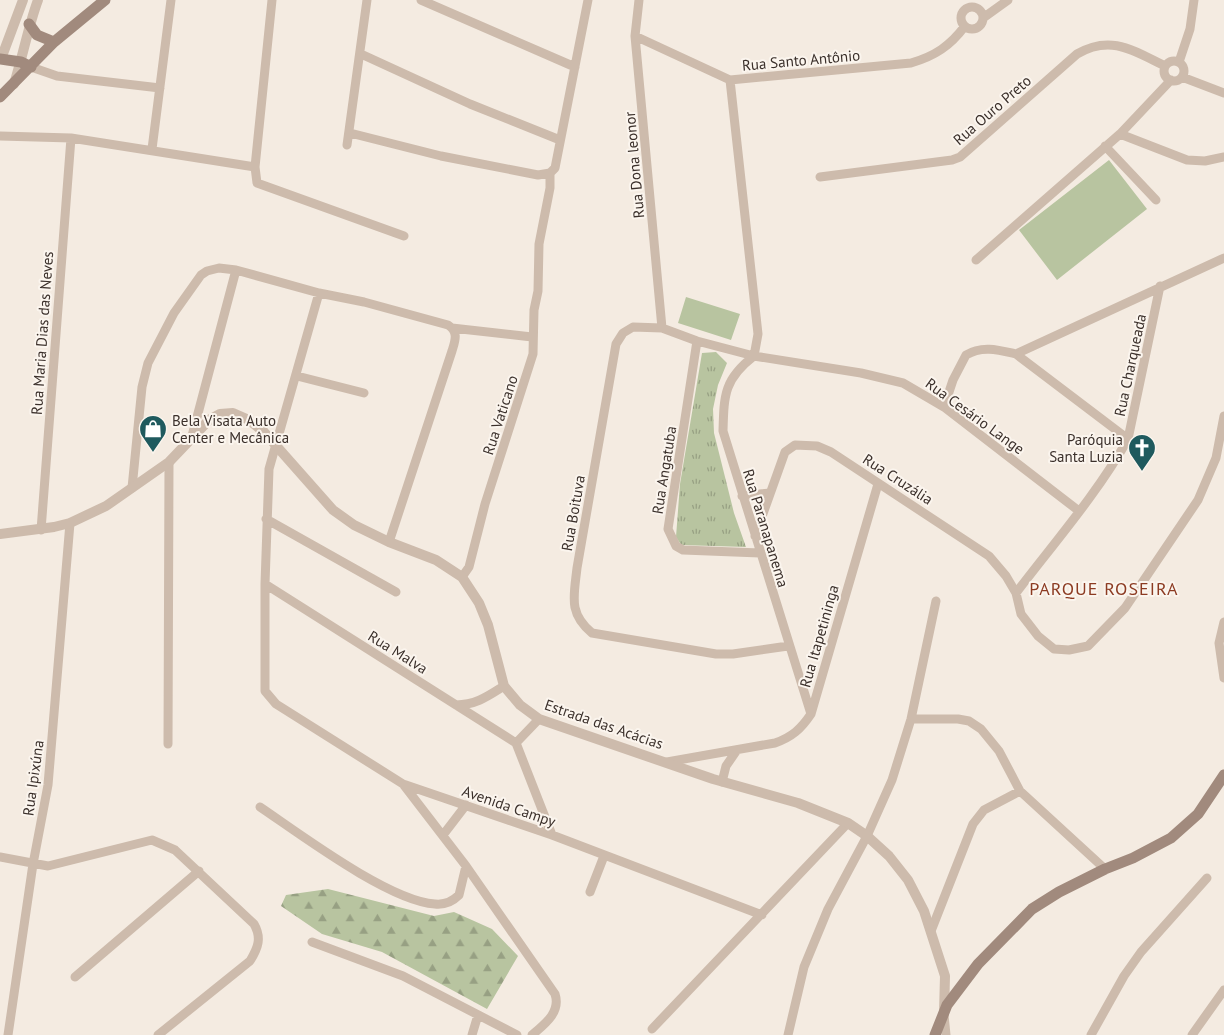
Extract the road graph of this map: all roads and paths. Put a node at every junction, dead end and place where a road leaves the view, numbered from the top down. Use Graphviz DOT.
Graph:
graph roads {
  1 [pos="23,0"];
  2 [pos="38,0"];
  3 [pos="105,0"];
  4 [pos="171,0"];
  5 [pos="272,0"];
  6 [pos="367,0"];
  7 [pos="421,0"];
  8 [pos="588,0"];
  9 [pos="639,0"];
  10 [pos="1008,0"];
  11 [pos="1194,0"];
  12 [pos="968,4"];
  13 [pos="983,18"];
  14 [pos="29,24"];
  15 [pos="965,26"];
  16 [pos="635,36"];
  17 [pos="54,42"];
  18 [pos="361,54"];
  19 [pos="0,60"];
  20 [pos="1180,62"];
  21 [pos="26,65"];
  22 [pos="1165,66"];
  23 [pos="575,67"];
  24 [pos="1182,77"];
  25 [pos="730,80"];
  26 [pos="1171,80"];
  27 [pos="160,88"];
  28 [pos="0,89"];
  29 [pos="1224,93"];
  30 [pos="0,97"];
  31 [pos="350,133"];
  32 [pos="1120,134"];
  33 [pos="0,136"];
  34 [pos="70,138"];
  35 [pos="560,140"];
  36 [pos="347,145"];
  37 [pos="1106,146"];
  38 [pos="152,150"];
  39 [pos="1224,157"];
  40 [pos="255,167"];
  41 [pos="550,173"];
  42 [pos="820,178"];
  43 [pos="1156,200"];
  44 [pos="404,236"];
  45 [pos="1224,258"];
  46 [pos="976,260"];
  47 [pos="236,270"];
  48 [pos="1160,286"];
  49 [pos="319,293"];
  50 [pos="450,326"];
  51 [pos="662,328"];
  52 [pos="532,336"];
  53 [pos="697,342"];
  54 [pos="1016,354"];
  55 [pos="754,356"];
  56 [pos="297,376"];
  57 [pos="364,393"];
  58 [pos="944,407"];
  59 [pos="1224,416"];
  60 [pos="192,436"];
  61 [pos="1128,439"];
  62 [pos="276,445"];
  63 [pos="170,462"];
  64 [pos="878,484"];
  65 [pos="132,488"];
  66 [pos="770,493"];
  67 [pos="742,496"];
  68 [pos="1079,511"];
  69 [pos="266,519"];
  70 [pos="70,523"];
  71 [pos="41,530"];
  72 [pos="0,534"];
  73 [pos="755,536"];
  74 [pos="389,542"];
  75 [pos="760,553"];
  76 [pos="462,577"];
  77 [pos="265,584"];
  78 [pos="396,592"];
  79 [pos="1016,593"];
  80 [pos="936,601"];
  81 [pos="1224,622"];
  82 [pos="788,646"];
  83 [pos="1224,678"];
  84 [pos="504,686"];
  85 [pos="456,705"];
  86 [pos="811,714"];
  87 [pos="539,719"];
  88 [pos="910,719"];
  89 [pos="516,743"];
  90 [pos="168,744"];
  91 [pos="738,750"];
  92 [pos="667,762"];
  93 [pos="1224,775"];
  94 [pos="722,782"];
  95 [pos="403,784"];
  96 [pos="1020,792"];
  97 [pos="466,806"];
  98 [pos="260,807"];
  99 [pos="848,823"];
  100 [pos="443,835"];
  101 [pos="552,835"];
  102 [pos="867,836"];
  103 [pos="0,856"];
  104 [pos="604,856"];
  105 [pos="33,864"];
  106 [pos="466,866"];
  107 [pos="1105,869"];
  108 [pos="199,871"];
  109 [pos="1207,878"];
  110 [pos="590,892"];
  111 [pos="762,915"];
  112 [pos="931,931"];
  113 [pos="312,942"];
  114 [pos="75,977"];
  115 [pos="1224,990"];
  116 [pos="944,1014"];
  117 [pos="478,1015"];
  118 [pos="652,1029"];
  119 [pos="8,1035"];
  120 [pos="158,1035"];
  121 [pos="472,1035"];
  122 [pos="517,1035"];
  123 [pos="532,1035"];
  124 [pos="788,1035"];
  125 [pos="935,1035"];
  126 [pos="946,1035"];
  127 [pos="1091,1035"];
  128 [pos="1192,1035"];
  1 -- 19 [label="street"];
  2 -- 14 [label="street"];
  3 -- 17 [label="main road"];
  4 -- 27 [label="street"];
  5 -- 40 [label="street"];
  6 -- 18 [label="street"];
  7 -- 23 [label="street"];
  8 -- 23 [label="street, Rua Vaticano"];
  9 -- 16 [label="street, Rua Dona leonor"];
  10 -- 13 [label="street"];
  11 -- 20 [label="street"];
  12 -- 13 [label="street"];
  12 -- 15 [label="street"];
  13 -- 15 [label="street"];
  14 -- 17 [label="main road"];
  14 -- 21 [label="street"];
  15 -- 25 [label="street, Rua Santo Antônio"];
  16 -- 25 [label="street, Rua Santo Antônio"];
  16 -- 51 [label="street, Rua Dona leonor"];
  17 -- 21 [label="main road"];
  18 -- 31 [label="street"];
  18 -- 35 [label="street"];
  19 -- 21 [label="main road"];
  20 -- 22 [label="street"];
  20 -- 24 [label="street"];
  21 -- 27 [label="street"];
  21 -- 30 [label="main road"];
  22 -- 26 [label="street"];
  22 -- 42 [label="street, Rua Ouro Preto"];
  23 -- 35 [label="street, Rua Vaticano"];
  24 -- 26 [label="street"];
  24 -- 29 [label="street"];
  25 -- 55 [label="street"];
  26 -- 32 [label="street"];
  27 -- 38 [label="street"];
  28 -- 30 [label="main road"];
  31 -- 36 [label="street"];
  31 -- 41 [label="street"];
  32 -- 37 [label="street"];
  32 -- 39 [label="street"];
  33 -- 34 [label="street"];
  34 -- 38 [label="street"];
  34 -- 71 [label="street, Rua Maria Dias das Neves"];
  35 -- 41 [label="street, Rua Vaticano"];
  37 -- 43 [label="street"];
  37 -- 46 [label="street"];
  38 -- 40 [label="street"];
  40 -- 44 [label="street"];
  41 -- 52 [label="street, Rua Vaticano"];
  45 -- 48 [label="street"];
  47 -- 49 [label="street"];
  47 -- 60 [label="street"];
  47 -- 65 [label="street"];
  48 -- 54 [label="street"];
  48 -- 61 [label="street, Rua Charqueada"];
  49 -- 50 [label="street"];
  49 -- 56 [label="street"];
  50 -- 52 [label="street"];
  50 -- 74 [label="street"];
  51 -- 53 [label="street, Rua Boituva"];
  51 -- 82 [label="street, Rua Boituva"];
  52 -- 76 [label="street, Rua Vaticano"];
  53 -- 55 [label="street, Rua Boituva"];
  53 -- 75 [label="street, Rua Angatuba"];
  54 -- 58 [label="street"];
  54 -- 61 [label="street"];
  55 -- 58 [label="street, Rua Cesário Lange"];
  55 -- 67 [label="street, Rua Paranapanema"];
  56 -- 57 [label="street"];
  56 -- 62 [label="street"];
  58 -- 68 [label="street, Rua Cesário Lange"];
  59 -- 79 [label="street, Rua Cruzália"];
  60 -- 62 [label="street, Estrada das Acácias"];
  60 -- 63 [label="street, Estrada das Acácias"];
  61 -- 68 [label="street, Rua Charqueada"];
  62 -- 69 [label="street"];
  62 -- 74 [label="street, Estrada das Acácias"];
  63 -- 65 [label="street, Estrada das Acácias"];
  63 -- 90 [label="street"];
  64 -- 66 [label="street, Rua Cruzália"];
  64 -- 79 [label="street, Rua Cruzália"];
  64 -- 86 [label="street, Rua Itapetininga"];
  65 -- 70 [label="street, Estrada das Acácias"];
  66 -- 67 [label="street"];
  66 -- 73 [label="street, Rua Cruzália"];
  67 -- 73 [label="street, Rua Paranapanema"];
  68 -- 79 [label="street, Rua Charqueada"];
  69 -- 77 [label="street"];
  69 -- 78 [label="street"];
  70 -- 71 [label="street, Estrada das Acácias"];
  70 -- 105 [label="street, Rua Ipixúna"];
  71 -- 72 [label="street, Estrada das Acácias"];
  73 -- 75 [label="street, Rua Paranapanema"];
  74 -- 76 [label="street, Estrada das Acácias"];
  75 -- 82 [label="street, Rua Paranapanema"];
  76 -- 84 [label="street, Estrada das Acácias"];
  77 -- 85 [label="street, Rua Malva"];
  77 -- 95 [label="street, Avenida Campy"];
  80 -- 88 [label="street"];
  81 -- 83 [label="street"];
  82 -- 86 [label="street, Rua Paranapanema"];
  84 -- 85 [label="street"];
  84 -- 87 [label="street, Estrada das Acácias"];
  85 -- 89 [label="street, Rua Malva"];
  86 -- 91 [label="street, Rua Itapetininga"];
  87 -- 89 [label="street"];
  87 -- 92 [label="street, Estrada das Acácias"];
  88 -- 96 [label="street"];
  88 -- 102 [label="street"];
  89 -- 101 [label="street"];
  91 -- 92 [label="street, Rua Itapetininga"];
  91 -- 94 [label="street"];
  92 -- 94 [label="street, Estrada das Acácias"];
  93 -- 107 [label="main road"];
  94 -- 99 [label="street, Estrada das Acácias"];
  95 -- 97 [label="street, Avenida Campy"];
  95 -- 100 [label="street"];
  96 -- 107 [label="street"];
  96 -- 112 [label="street"];
  97 -- 100 [label="street"];
  97 -- 101 [label="street, Avenida Campy"];
  98 -- 106 [label="street"];
  99 -- 102 [label="street, Estrada das Acácias"];
  99 -- 111 [label="street"];
  100 -- 106 [label="street"];
  101 -- 104 [label="street, Avenida Campy"];
  102 -- 112 [label="street, Estrada das Acácias"];
  102 -- 124 [label="street"];
  103 -- 105 [label="street"];
  104 -- 110 [label="street"];
  104 -- 111 [label="street, Avenida Campy"];
  105 -- 108 [label="street"];
  105 -- 119 [label="street, Rua Ipixúna"];
  106 -- 123 [label="street"];
  107 -- 116 [label="main road"];
  108 -- 114 [label="street"];
  108 -- 120 [label="street"];
  109 -- 127 [label="street"];
  111 -- 118 [label="street"];
  112 -- 116 [label="street, Estrada das Acácias"];
  113 -- 117 [label="street"];
  115 -- 128 [label="street"];
  116 -- 125 [label="main road"];
  116 -- 126 [label="street"];
  117 -- 121 [label="street"];
  117 -- 122 [label="street"];
}
